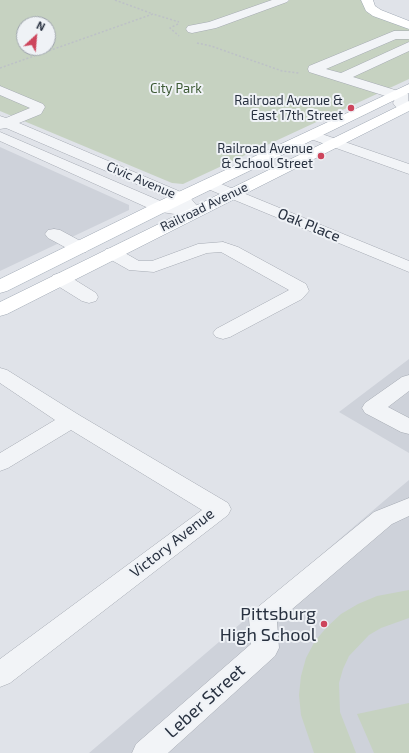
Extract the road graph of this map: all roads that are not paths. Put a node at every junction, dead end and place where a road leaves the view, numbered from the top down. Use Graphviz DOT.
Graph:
graph roads {
  1 [pos="284,0"];
  2 [pos="366,0"];
  3 [pos="385,2"];
  4 [pos="409,15"];
  5 [pos="409,25"];
  6 [pos="192,29"];
  7 [pos="409,35"];
  8 [pos="409,46"];
  9 [pos="357,71"];
  10 [pos="341,78"];
  11 [pos="0,90"];
  12 [pos="405,94"];
  13 [pos="2,126"];
  14 [pos="313,135"];
  15 [pos="334,142"];
  16 [pos="34,151"];
  17 [pos="14,159"];
  18 [pos="73,168"];
  19 [pos="409,169"];
  20 [pos="52,177"];
  21 [pos="210,184"];
  22 [pos="231,194"];
  23 [pos="182,198"];
  24 [pos="161,208"];
  25 [pos="194,212"];
  26 [pos="54,234"];
  27 [pos="80,248"];
  28 [pos="112,253"];
  29 [pos="409,267"];
  30 [pos="60,279"];
  31 [pos="0,287"];
  32 [pos="89,297"];
  33 [pos="0,310"];
  34 [pos="223,333"];
  35 [pos="0,374"];
  36 [pos="409,381"];
  37 [pos="71,420"];
  38 [pos="409,427"];
  39 [pos="0,463"];
  40 [pos="409,506"];
  41 [pos="0,675"];
  42 [pos="147,753"];
  1 -- 6 [label="street"];
  2 -- 5 [label="main road"];
  3 -- 4 [label="main road"];
  7 -- 10 [label="street"];
  8 -- 9 [label="street"];
  9 -- 10 [label="street"];
  9 -- 12 [label="street"];
  10 -- 12 [label="street"];
  11 -- 13 [label="street"];
  12 -- 14 [label="main road, Railroad Avenue"];
  12 -- 15 [label="main road, Railroad Avenue"];
  13 -- 16 [label="street, Civic Avenue"];
  13 -- 23 [label="street, Civic Avenue"];
  14 -- 15 [label="street"];
  14 -- 21 [label="main road, Railroad Avenue"];
  15 -- 19 [label="street"];
  15 -- 22 [label="main road, Railroad Avenue"];
  16 -- 17 [label="street"];
  16 -- 18 [label="street, Civic Avenue"];
  18 -- 20 [label="street"];
  18 -- 24 [label="street, Civic Avenue"];
  21 -- 22 [label="street, Oak Place"];
  21 -- 23 [label="main road, Railroad Avenue"];
  22 -- 25 [label="main road, Railroad Avenue"];
  22 -- 29 [label="street, Oak Place"];
  23 -- 24 [label="main road, Railroad Avenue"];
  23 -- 25 [label="street, Civic Avenue"];
  24 -- 25 [label="street, Civic Avenue"];
  24 -- 27 [label="main road, Railroad Avenue"];
  25 -- 28 [label="main road, Railroad Avenue"];
  26 -- 27 [label="street"];
  27 -- 31 [label="main road, Railroad Avenue"];
  28 -- 30 [label="main road, Railroad Avenue"];
  28 -- 34 [label="street"];
  30 -- 32 [label="street"];
  30 -- 33 [label="main road, Railroad Avenue"];
  35 -- 37 [label="street, Victory Avenue"];
  36 -- 38 [label="street"];
  37 -- 39 [label="street"];
  37 -- 41 [label="street, Victory Avenue"];
  40 -- 42 [label="street, Leber Street"];
}
